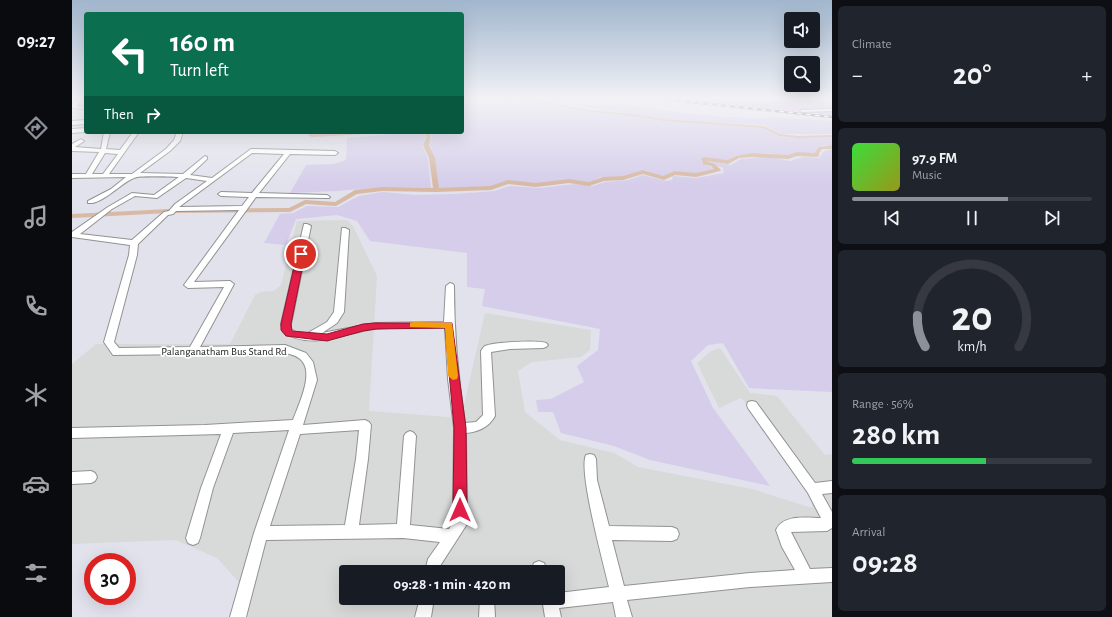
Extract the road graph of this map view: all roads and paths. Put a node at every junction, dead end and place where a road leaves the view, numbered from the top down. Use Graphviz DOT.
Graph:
graph roads {
  1 [pos="84,130"];
  2 [pos="72,131"];
  3 [pos="107,134"];
  4 [pos="135,134"];
  5 [pos="179,134"];
  6 [pos="81,142"];
  7 [pos="72,148"];
  8 [pos="103,151"];
  9 [pos="122,152"];
  10 [pos="288,152"];
  11 [pos="335,153"];
  12 [pos="205,158"];
  13 [pos="105,175"];
  14 [pos="133,175"];
  15 [pos="72,176"];
  16 [pos="88,176"];
  17 [pos="185,176"];
  18 [pos="213,180"];
  19 [pos="221,194"];
  20 [pos="254,195"];
  21 [pos="327,197"];
  22 [pos="90,202"];
  23 [pos="244,208"];
  24 [pos="172,211"];
  25 [pos="307,226"];
  26 [pos="345,230"];
  27 [pos="73,235"];
  28 [pos="134,243"];
  29 [pos="450,286"];
  30 [pos="449,325"];
  31 [pos="309,337"];
  32 [pos="544,345"];
  33 [pos="193,351"];
  34 [pos="752,405"];
  35 [pos="296,428"];
  36 [pos="460,428"];
  37 [pos="229,429"];
  38 [pos="72,433"];
  39 [pos="410,436"];
  40 [pos="590,459"];
  41 [pos="90,477"];
  42 [pos="72,478"];
  43 [pos="832,487"];
  44 [pos="812,489"];
  45 [pos="403,531"];
  46 [pos="351,532"];
  47 [pos="261,533"];
  48 [pos="604,534"];
  49 [pos="672,534"];
  50 [pos="452,536"];
  51 [pos="192,538"];
  52 [pos="433,565"];
  53 [pos="832,575"];
  54 [pos="806,576"];
  55 [pos="619,593"];
  56 [pos="565,598"];
  57 [pos="426,605"];
  58 [pos="487,605"];
  59 [pos="550,605"];
  60 [pos="238,617"];
  61 [pos="423,617"];
  62 [pos="487,617"];
  63 [pos="553,617"];
  64 [pos="624,617"];
  1 -- 2 [label="street"];
  3 -- 8 [label="street"];
  4 -- 9 [label="street"];
  5 -- 14 [label="street"];
  6 -- 7 [label="street"];
  7 -- 8 [label="street"];
  8 -- 9 [label="street"];
  8 -- 16 [label="street"];
  9 -- 13 [label="street"];
  10 -- 11 [label="street"];
  10 -- 18 [label="street"];
  10 -- 20 [label="street"];
  12 -- 17 [label="street"];
  13 -- 14 [label="street"];
  13 -- 16 [label="street"];
  14 -- 17 [label="street"];
  14 -- 22 [label="street"];
  15 -- 16 [label="street"];
  17 -- 18 [label="street"];
  17 -- 27 [label="street"];
  18 -- 24 [label="street"];
  19 -- 20 [label="street"];
  20 -- 21 [label="street"];
  20 -- 23 [label="street"];
  23 -- 24 [label="street"];
  23 -- 33 [label="street"];
  24 -- 28 [label="street"];
  25 -- 31 [label="street"];
  26 -- 31 [label="street"];
  27 -- 28 [label="street"];
  28 -- 33 [label="street, Palanganatham Bus Stand Rd"];
  29 -- 30 [label="street"];
  30 -- 31 [label="street"];
  30 -- 36 [label="street"];
  32 -- 36 [label="street"];
  33 -- 35 [label="street, Palanganatham Bus Stand Rd"];
  34 -- 44 [label="street"];
  35 -- 37 [label="street"];
  35 -- 46 [label="street"];
  35 -- 47 [label="street, Palanganatham Bus Stand Rd"];
  36 -- 50 [label="street"];
  37 -- 38 [label="street"];
  37 -- 51 [label="street"];
  39 -- 45 [label="street"];
  40 -- 48 [label="street"];
  41 -- 42 [label="street"];
  43 -- 44 [label="street"];
  44 -- 54 [label="street"];
  45 -- 46 [label="street"];
  45 -- 50 [label="street"];
  46 -- 47 [label="street"];
  47 -- 60 [label="street, Palanganatham Bus Stand Rd"];
  48 -- 49 [label="street"];
  48 -- 55 [label="street"];
  50 -- 52 [label="street"];
  53 -- 54 [label="street"];
  54 -- 55 [label="street"];
  55 -- 56 [label="street"];
  55 -- 64 [label="street"];
  57 -- 61 [label="street"];
  58 -- 62 [label="street"];
  59 -- 63 [label="street"];
}
